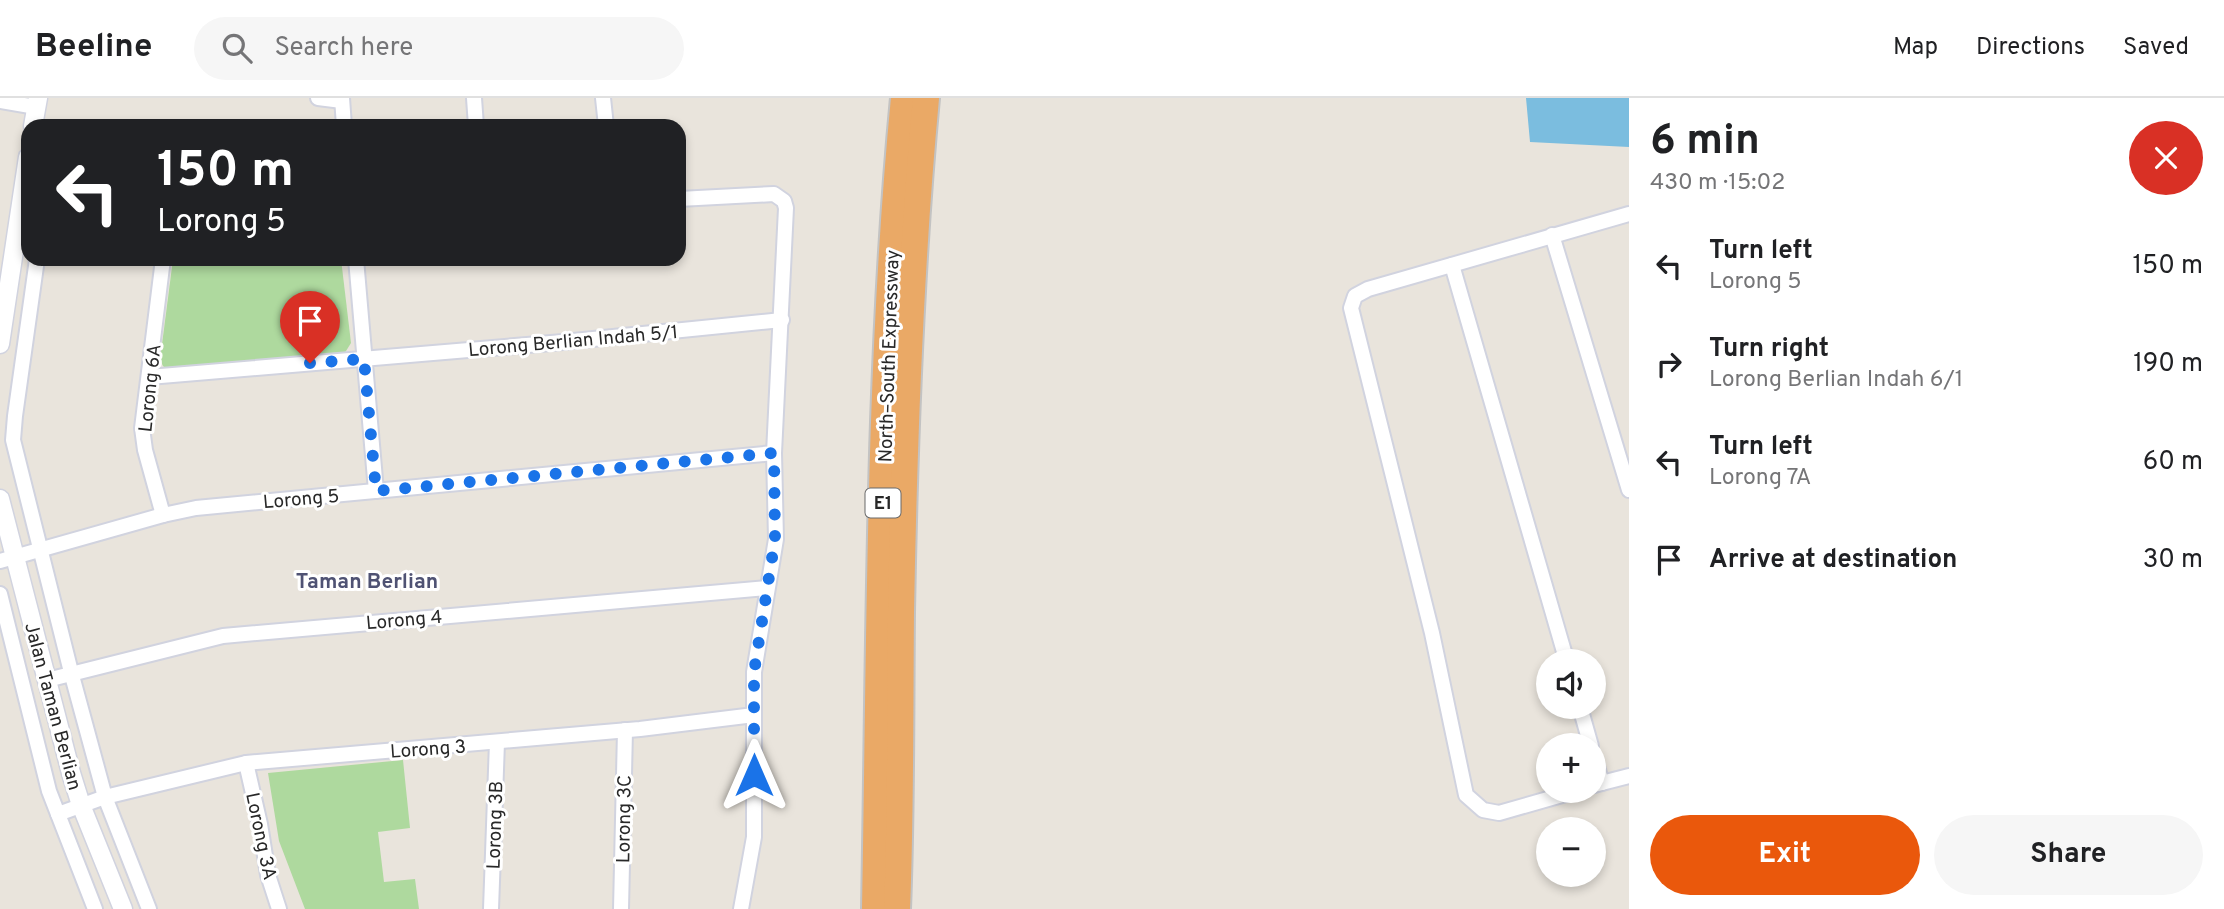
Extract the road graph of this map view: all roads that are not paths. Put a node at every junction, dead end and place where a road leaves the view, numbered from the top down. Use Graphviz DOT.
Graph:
graph roads {
  1 [pos="318,98"];
  2 [pos="474,98"];
  3 [pos="603,98"];
  4 [pos="904,98"];
  5 [pos="926,98"];
  6 [pos="342,99"];
  7 [pos="0,101"];
  8 [pos="37,103"];
  9 [pos="343,119"];
  10 [pos="476,119"];
  11 [pos="605,119"];
  12 [pos="686,199"];
  13 [pos="21,211"];
  14 [pos="1629,214"];
  15 [pos="1552,236"];
  16 [pos="1452,265"];
  17 [pos="36,266"];
  18 [pos="162,266"];
  19 [pos="357,266"];
  20 [pos="782,320"];
  21 [pos="0,344"];
  22 [pos="364,359"];
  23 [pos="149,377"];
  24 [pos="774,453"];
  25 [pos="1629,490"];
  26 [pos="376,491"];
  27 [pos="0,499"];
  28 [pos="163,515"];
  29 [pos="41,550"];
  30 [pos="8,559"];
  31 [pos="767,589"];
  32 [pos="0,594"];
  33 [pos="1562,649"];
  34 [pos="71,672"];
  35 [pos="47,680"];
  36 [pos="754,715"];
  37 [pos="625,730"];
  38 [pos="497,742"];
  39 [pos="246,763"];
  40 [pos="1629,776"];
  41 [pos="1606,782"];
  42 [pos="105,797"];
  43 [pos="1536,802"];
  44 [pos="81,805"];
  45 [pos="58,814"];
  46 [pos="95,909"];
  47 [pos="123,909"];
  48 [pos="149,909"];
  49 [pos="279,909"];
  50 [pos="491,909"];
  51 [pos="621,909"];
  52 [pos="741,909"];
  53 [pos="875,909"];
  54 [pos="897,909"];
  1 -- 6 [label="street"];
  2 -- 10 [label="street"];
  3 -- 11 [label="street"];
  4 -- 53 [label="highway, North–South Expressway / E1"];
  5 -- 54 [label="highway, North–South Expressway / E1"];
  6 -- 9 [label="street"];
  7 -- 8 [label="street"];
  12 -- 20 [label="street"];
  13 -- 21 [label="street"];
  14 -- 15 [label="street"];
  15 -- 16 [label="street"];
  15 -- 25 [label="street"];
  16 -- 33 [label="street"];
  16 -- 43 [label="street"];
  17 -- 29 [label="street"];
  18 -- 23 [label="street, Lorong 6A"];
  19 -- 22 [label="street"];
  20 -- 22 [label="street, Lorong Berlian Indah 5/1"];
  20 -- 24 [label="street"];
  22 -- 23 [label="street, Lorong Berlian Indah 5/1"];
  22 -- 26 [label="street"];
  23 -- 28 [label="street, Lorong 6A"];
  24 -- 26 [label="street, Lorong 5"];
  24 -- 31 [label="street"];
  26 -- 28 [label="street, Lorong 5"];
  27 -- 30 [label="street, Jalan Taman Berlian"];
  28 -- 29 [label="street, Lorong 5"];
  29 -- 30 [label="street, Lorong 5"];
  29 -- 34 [label="street"];
  30 -- 35 [label="street, Jalan Taman Berlian"];
  31 -- 34 [label="street, Lorong 4"];
  31 -- 36 [label="street"];
  32 -- 45 [label="street"];
  34 -- 35 [label="street, Lorong 4"];
  34 -- 42 [label="street"];
  35 -- 44 [label="street, Jalan Taman Berlian"];
  36 -- 37 [label="street, Lorong 3"];
  36 -- 52 [label="street"];
  37 -- 38 [label="street, Lorong 3"];
  37 -- 51 [label="street, Lorong 3C"];
  38 -- 39 [label="street, Lorong 3"];
  38 -- 50 [label="street, Lorong 3B"];
  39 -- 42 [label="street, Lorong 3"];
  39 -- 49 [label="street, Lorong 3A"];
  40 -- 41 [label="street"];
  42 -- 44 [label="street, Lorong 3"];
  42 -- 48 [label="street"];
  44 -- 45 [label="street, Lorong 3"];
  44 -- 47 [label="street, Jalan Taman Berlian"];
  45 -- 46 [label="street"];
}
